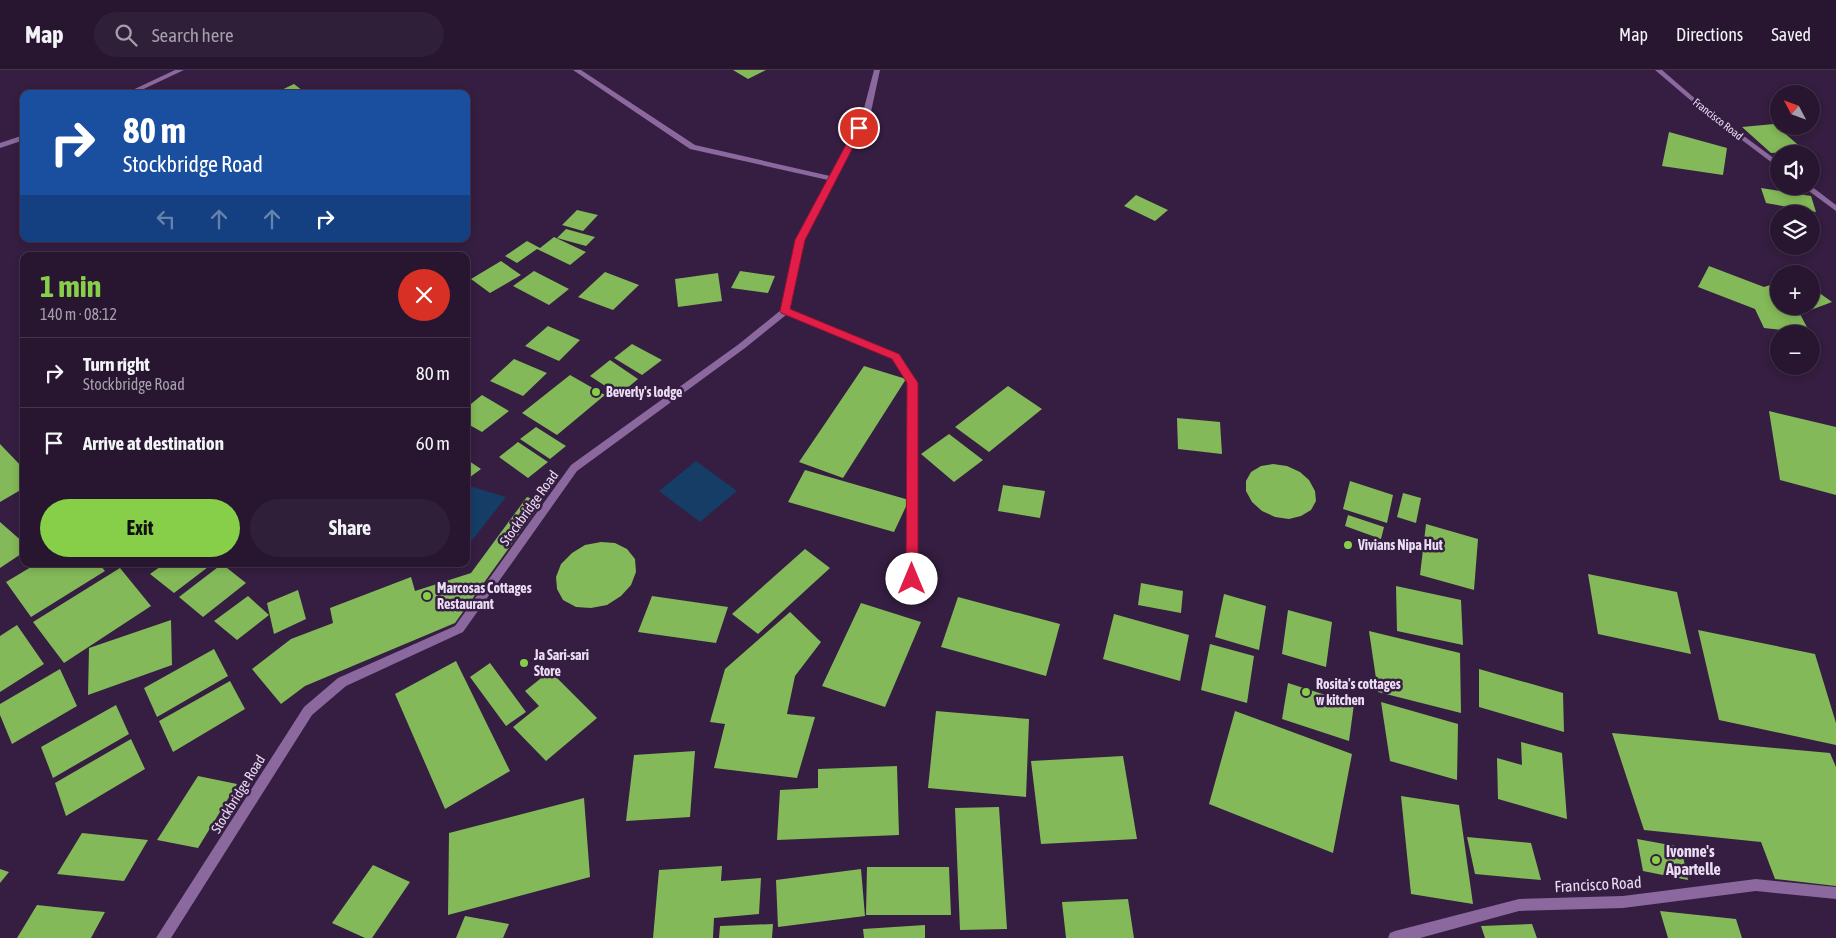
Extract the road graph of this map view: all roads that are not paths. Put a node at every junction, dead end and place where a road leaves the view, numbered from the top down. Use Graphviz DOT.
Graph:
graph roads {
  1 [pos="181,70"];
  2 [pos="576,70"];
  3 [pos="877,70"];
  4 [pos="1658,70"];
  5 [pos="135,90"];
  6 [pos="20,138"];
  7 [pos="0,146"];
  8 [pos="1770,159"];
  9 [pos="833,179"];
  10 [pos="1818,195"];
  11 [pos="1836,209"];
  12 [pos="785,311"];
  13 [pos="912,579"];
  14 [pos="1836,893"];
  15 [pos="163,938"];
  16 [pos="1395,938"];
  1 -- 5 [label="street"];
  2 -- 9 [label="street"];
  3 -- 9 [label="street"];
  4 -- 8 [label="street, Francisco Road"];
  6 -- 7 [label="street"];
  9 -- 12 [label="street"];
  10 -- 11 [label="street"];
  12 -- 13 [label="street"];
  12 -- 15 [label="street, Stockbridge Road"];
  14 -- 16 [label="street, Francisco Road"];
}
